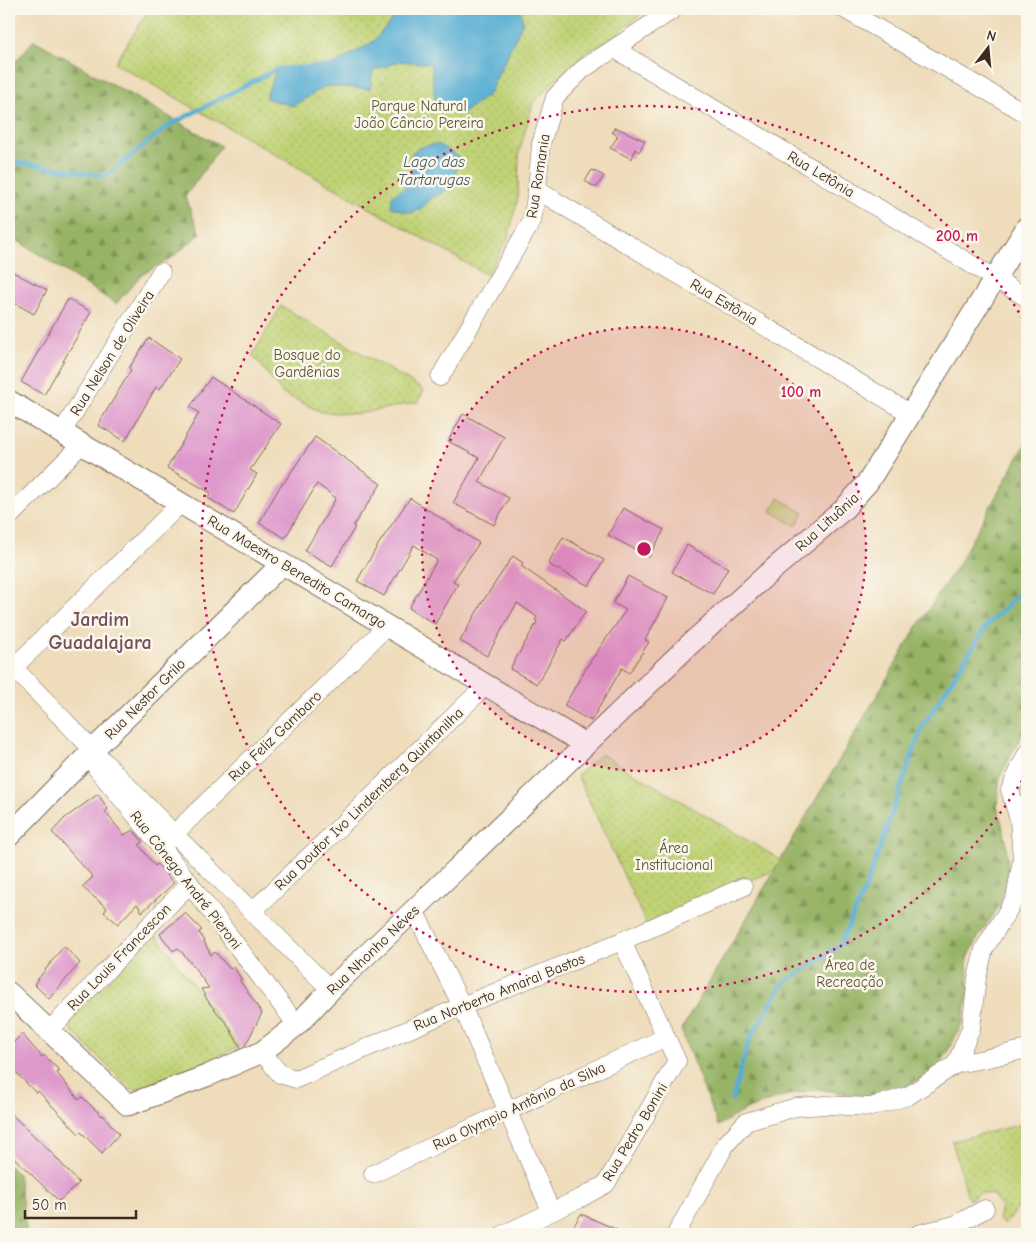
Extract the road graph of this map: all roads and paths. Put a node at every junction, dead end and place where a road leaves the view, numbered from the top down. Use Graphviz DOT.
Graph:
graph roads {
  1 [pos="673,9"];
  2 [pos="844,9"];
  3 [pos="615,49"];
  4 [pos="1027,114"];
  5 [pos="537,190"];
  6 [pos="1027,227"];
  7 [pos="161,272"];
  8 [pos="995,279"];
  9 [pos="1027,298"];
  10 [pos="440,377"];
  11 [pos="9,401"];
  12 [pos="911,414"];
  13 [pos="62,432"];
  14 [pos="82,444"];
  15 [pos="181,503"];
  16 [pos="9,517"];
  17 [pos="282,564"];
  18 [pos="387,626"];
  19 [pos="11,665"];
  20 [pos="485,686"];
  21 [pos="585,744"];
  22 [pos="90,753"];
  23 [pos="1027,753"];
  24 [pos="9,836"];
  25 [pos="168,840"];
  26 [pos="190,883"];
  27 [pos="742,887"];
  28 [pos="1021,898"];
  29 [pos="414,910"];
  30 [pos="253,911"];
  31 [pos="622,941"];
  32 [pos="331,990"];
  33 [pos="9,993"];
  34 [pos="462,1006"];
  35 [pos="297,1025"];
  36 [pos="48,1032"];
  37 [pos="666,1037"];
  38 [pos="1027,1049"];
  39 [pos="262,1052"];
  40 [pos="956,1064"];
  41 [pos="508,1110"];
  42 [pos="373,1174"];
  43 [pos="985,1209"];
  44 [pos="551,1211"];
  45 [pos="504,1234"];
  46 [pos="676,1234"];
  47 [pos="918,1234"];
  1 -- 3 [label="street, Rua Romania"];
  2 -- 4 [label="street"];
  3 -- 5 [label="street, Rua Romania"];
  3 -- 8 [label="street, Rua Letônia"];
  5 -- 10 [label="street, Rua Romania"];
  5 -- 12 [label="street, Rua Estônia"];
  6 -- 8 [label="street, Rua Lituânia"];
  7 -- 13 [label="street, Rua Nelson de Oliveira"];
  8 -- 9 [label="street, Rua Letônia"];
  8 -- 12 [label="street, Rua Lituânia"];
  11 -- 13 [label="street, Rua Maestro Benedito Camargo"];
  12 -- 21 [label="street, Rua Lituânia"];
  13 -- 14 [label="street, Rua Maestro Benedito Camargo"];
  14 -- 15 [label="street, Rua Maestro Benedito Camargo"];
  14 -- 16 [label="street"];
  15 -- 17 [label="street, Rua Maestro Benedito Camargo"];
  15 -- 19 [label="street"];
  17 -- 18 [label="street, Rua Maestro Benedito Camargo"];
  17 -- 22 [label="street, Rua Nestor Grilo"];
  18 -- 20 [label="street, Rua Maestro Benedito Camargo"];
  18 -- 25 [label="street, Rua Feliz Gambaro"];
  19 -- 22 [label="street, Rua Cônego André Pieroni"];
  20 -- 21 [label="street, Rua Maestro Benedito Camargo"];
  20 -- 30 [label="street, Rua Doutor Ivo Lindemberg Quintanilha"];
  21 -- 29 [label="street, Rua Nhonho Neves"];
  22 -- 24 [label="street, Rua Nestor Grilo"];
  22 -- 25 [label="street, Rua Cônego André Pieroni"];
  23 -- 28 [label="street"];
  25 -- 26 [label="street, Rua Cônego André Pieroni"];
  25 -- 30 [label="street, Rua Cônego André Pieroni"];
  26 -- 35 [label="street, Rua Cônego André Pieroni"];
  26 -- 36 [label="street, Rua Louis Francescon"];
  27 -- 31 [label="street, Rua Norberto Amaral Bastos"];
  28 -- 40 [label="street"];
  29 -- 32 [label="street, Rua Nhonho Neves"];
  29 -- 34 [label="street"];
  30 -- 32 [label="street, Rua Cônego André Pieroni"];
  31 -- 34 [label="street, Rua Norberto Amaral Bastos"];
  31 -- 37 [label="street"];
  32 -- 35 [label="street, Rua Nhonho Neves"];
  33 -- 36 [label="street"];
  34 -- 39 [label="street, Rua Norberto Amaral Bastos"];
  34 -- 41 [label="street"];
  35 -- 39 [label="street, Rua Nhonho Neves"];
  36 -- 39 [label="street, Rua Nhonho Neves"];
  37 -- 41 [label="street, Rua Olympio Antônio da Silva"];
  37 -- 44 [label="street, Rua Pedro Bonini"];
  38 -- 40 [label="street"];
  40 -- 46 [label="street"];
  41 -- 42 [label="street, Rua Olympio Antônio da Silva"];
  41 -- 44 [label="street"];
  43 -- 47 [label="street"];
  44 -- 45 [label="street, Rua Pedro Bonini"];
}
